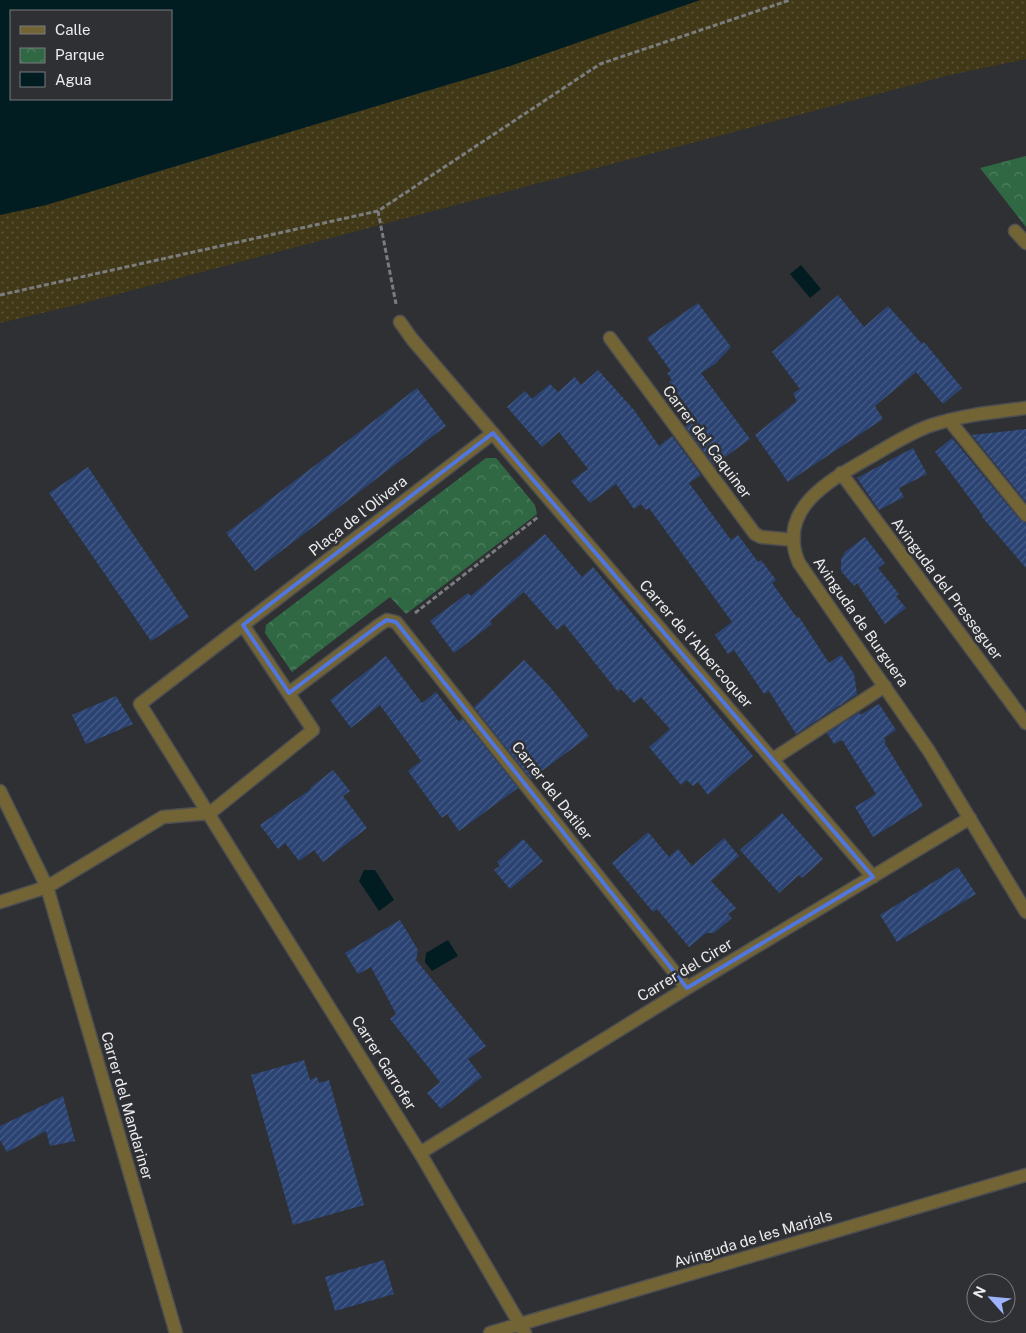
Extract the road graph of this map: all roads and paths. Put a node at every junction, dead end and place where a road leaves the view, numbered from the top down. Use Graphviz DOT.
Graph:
graph roads {
  1 [pos="790,0"];
  2 [pos="378,211"];
  3 [pos="1015,230"];
  4 [pos="1026,243"];
  5 [pos="0,295"];
  6 [pos="400,322"];
  7 [pos="610,338"];
  8 [pos="1026,408"];
  9 [pos="950,420"];
  10 [pos="493,432"];
  11 [pos="841,473"];
  12 [pos="555,504"];
  13 [pos="1026,515"];
  14 [pos="794,540"];
  15 [pos="393,623"];
  16 [pos="243,625"];
  17 [pos="886,686"];
  18 [pos="289,693"];
  19 [pos="1026,723"];
  20 [pos="772,759"];
  21 [pos="0,791"];
  22 [pos="210,813"];
  23 [pos="970,818"];
  24 [pos="873,877"];
  25 [pos="47,887"];
  26 [pos="0,902"];
  27 [pos="1026,912"];
  28 [pos="687,988"];
  29 [pos="420,1153"];
  30 [pos="1026,1175"];
  31 [pos="523,1329"];
  32 [pos="176,1333"];
  33 [pos="490,1333"];
  1 -- 2 [label="path"];
  2 -- 5 [label="path"];
  2 -- 6 [label="path"];
  3 -- 4 [label="street"];
  6 -- 10 [label="street, Carrer de l'Albercoquer"];
  7 -- 14 [label="street, Carrer del Caquiner"];
  8 -- 9 [label="street, Avinguda de Burguera"];
  9 -- 11 [label="street, Avinguda de Burguera"];
  9 -- 13 [label="street"];
  10 -- 12 [label="street, Carrer de l'Albercoquer"];
  10 -- 16 [label="street, Plaça de l'Olivera"];
  11 -- 14 [label="street, Avinguda de Burguera"];
  11 -- 19 [label="street, Avinguda del Presseguer"];
  12 -- 15 [label="path"];
  12 -- 20 [label="street, Carrer de l'Albercoquer"];
  14 -- 17 [label="street, Avinguda de Burguera"];
  15 -- 18 [label="street"];
  15 -- 28 [label="street, Carrer del Datiler"];
  16 -- 18 [label="street"];
  16 -- 22 [label="street, Plaça de l'Olivera"];
  17 -- 20 [label="street"];
  17 -- 23 [label="street, Avinguda de Burguera"];
  18 -- 22 [label="street"];
  20 -- 24 [label="street, Carrer de l'Albercoquer"];
  21 -- 25 [label="street, Carrer del Mandariner"];
  22 -- 25 [label="street"];
  22 -- 29 [label="street, Carrer Garrofer"];
  23 -- 24 [label="street, Carrer del Cirer"];
  23 -- 27 [label="street, Avinguda de Burguera"];
  24 -- 28 [label="street, Carrer del Cirer"];
  25 -- 26 [label="street"];
  25 -- 32 [label="street, Carrer del Mandariner"];
  28 -- 29 [label="street, Carrer del Cirer"];
  29 -- 31 [label="street, Carrer Garrofer"];
  30 -- 31 [label="street, Avinguda de les Marjals"];
  31 -- 33 [label="street, Avinguda de les Marjals"];
}
